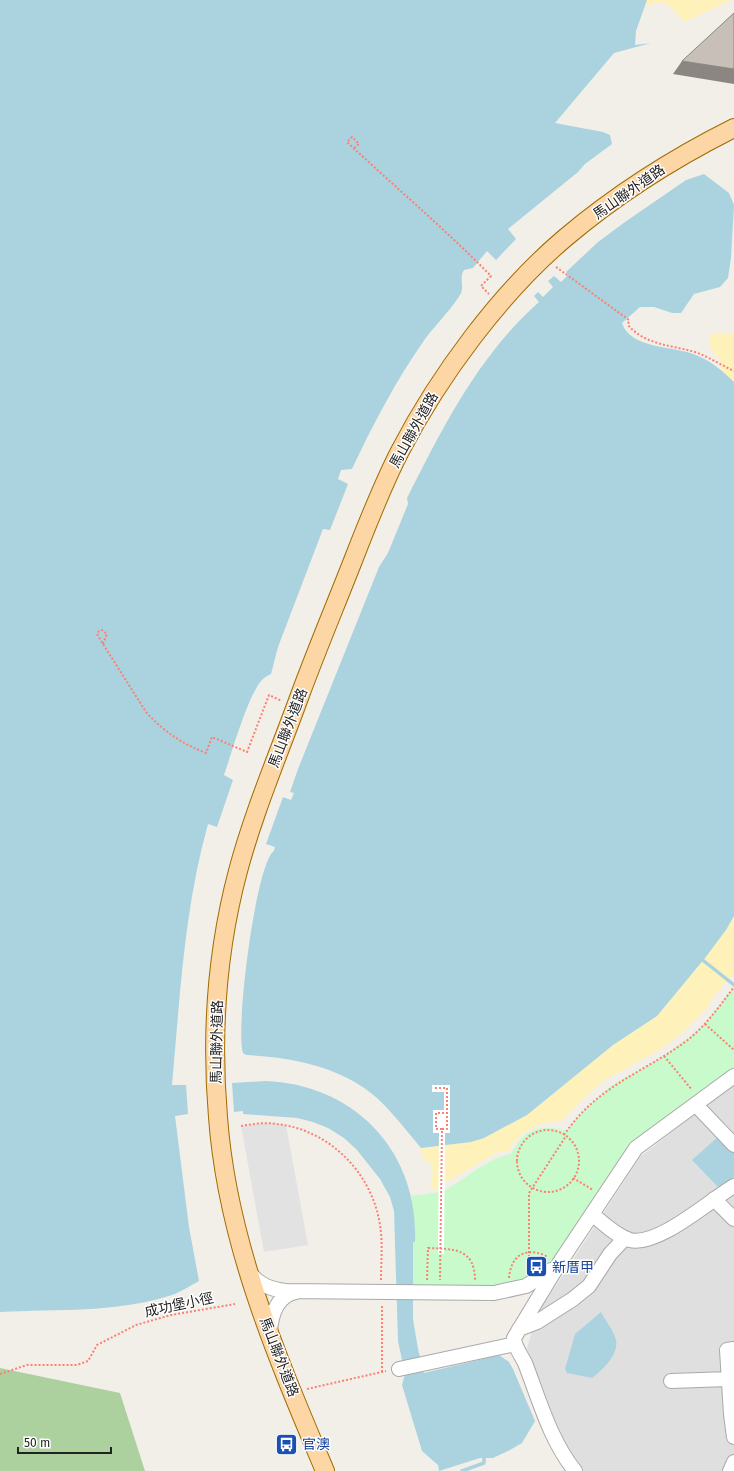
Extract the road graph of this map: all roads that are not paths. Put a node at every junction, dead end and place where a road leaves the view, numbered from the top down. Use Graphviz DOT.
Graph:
graph roads {
  1 [pos="734,128"];
  2 [pos="734,1076"];
  3 [pos="696,1100"];
  4 [pos="734,1145"];
  5 [pos="734,1186"];
  6 [pos="714,1198"];
  7 [pos="592,1214"];
  8 [pos="734,1219"];
  9 [pos="625,1238"];
  10 [pos="556,1260"];
  11 [pos="248,1270"];
  12 [pos="277,1290"];
  13 [pos="304,1292"];
  14 [pos="261,1309"];
  15 [pos="519,1329"];
  16 [pos="270,1335"];
  17 [pos="515,1344"];
  18 [pos="734,1349"];
  19 [pos="399,1369"];
  20 [pos="729,1378"];
  21 [pos="671,1381"];
  22 [pos="734,1437"];
  23 [pos="734,1462"];
  24 [pos="325,1471"];
  25 [pos="575,1471"];
  26 [pos="730,1471"];
  1 -- 11 [label="main road, 馬山聯外道路"];
  2 -- 3 [label="street"];
  3 -- 4 [label="street"];
  3 -- 7 [label="street"];
  5 -- 6 [label="street"];
  6 -- 8 [label="street"];
  6 -- 9 [label="street"];
  7 -- 9 [label="street"];
  7 -- 10 [label="street"];
  9 -- 15 [label="street"];
  10 -- 13 [label="street"];
  10 -- 15 [label="street"];
  11 -- 12 [label="street"];
  11 -- 14 [label="main road, 馬山聯外道路"];
  12 -- 13 [label="street"];
  12 -- 14 [label="street"];
  13 -- 16 [label="street"];
  14 -- 16 [label="main road, 馬山聯外道路"];
  15 -- 17 [label="street"];
  16 -- 24 [label="main road, 馬山聯外道路"];
  17 -- 19 [label="street"];
  17 -- 25 [label="street"];
  18 -- 20 [label="street"];
  20 -- 21 [label="street"];
  20 -- 22 [label="street"];
  23 -- 26 [label="street"];
}
